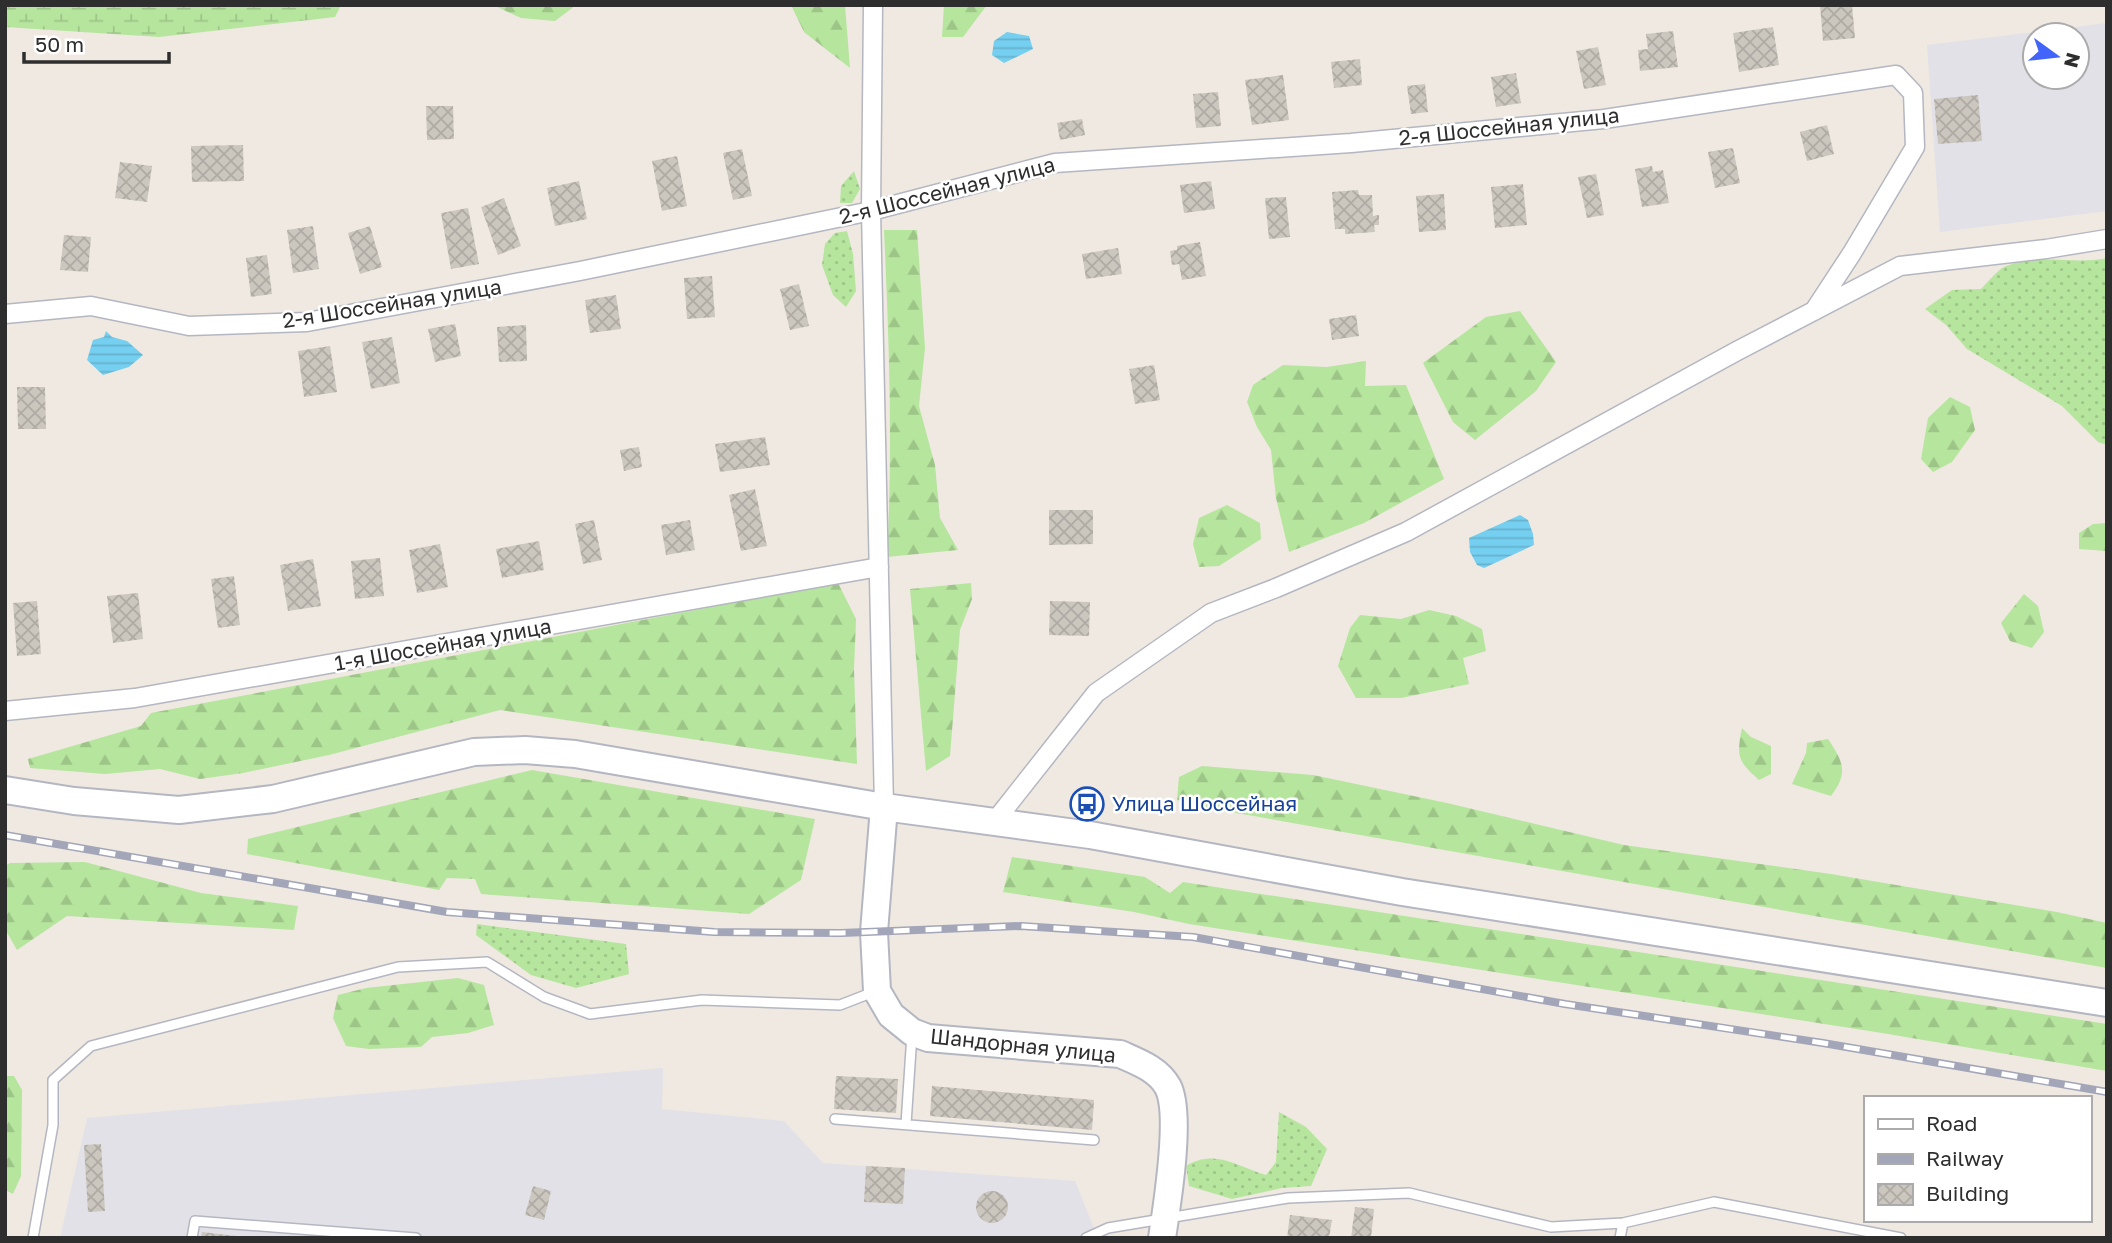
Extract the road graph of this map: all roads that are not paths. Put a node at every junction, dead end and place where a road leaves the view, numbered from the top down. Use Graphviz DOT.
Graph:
graph roads {
  1 [pos="873,5"];
  2 [pos="871,211"];
  3 [pos="2107,239"];
  4 [pos="1814,311"];
  5 [pos="5,314"];
  6 [pos="879,568"];
  7 [pos="5,711"];
  8 [pos="5,790"];
  9 [pos="884,807"];
  10 [pos="995,821"];
  11 [pos="877,991"];
  12 [pos="2107,1003"];
  13 [pos="912,1032"];
  14 [pos="835,1119"];
  15 [pos="906,1124"];
  16 [pos="1094,1140"];
  17 [pos="1623,1223"];
  18 [pos="1163,1229"];
  19 [pos="33,1238"];
  20 [pos="192,1238"];
  21 [pos="416,1238"];
  22 [pos="1086,1238"];
  23 [pos="1620,1238"];
  24 [pos="1901,1238"];
  1 -- 2 [label="street"];
  2 -- 4 [label="street, 2-я Шоссейная улица"];
  2 -- 5 [label="street, 2-я Шоссейная улица"];
  2 -- 6 [label="street"];
  3 -- 4 [label="street"];
  4 -- 10 [label="street"];
  6 -- 7 [label="street, 1-я Шоссейная улица"];
  6 -- 9 [label="street"];
  8 -- 9 [label="main road"];
  9 -- 10 [label="main road"];
  9 -- 11 [label="main road"];
  10 -- 12 [label="main road"];
  11 -- 13 [label="main road, Шандорная улица"];
  11 -- 19 [label="lane"];
  13 -- 15 [label="lane"];
  13 -- 18 [label="main road, Шандорная улица"];
  14 -- 15 [label="lane"];
  15 -- 16 [label="lane"];
  17 -- 18 [label="lane"];
  17 -- 23 [label="lane"];
  17 -- 24 [label="lane"];
  18 -- 22 [label="lane"];
  20 -- 21 [label="lane"];
}
